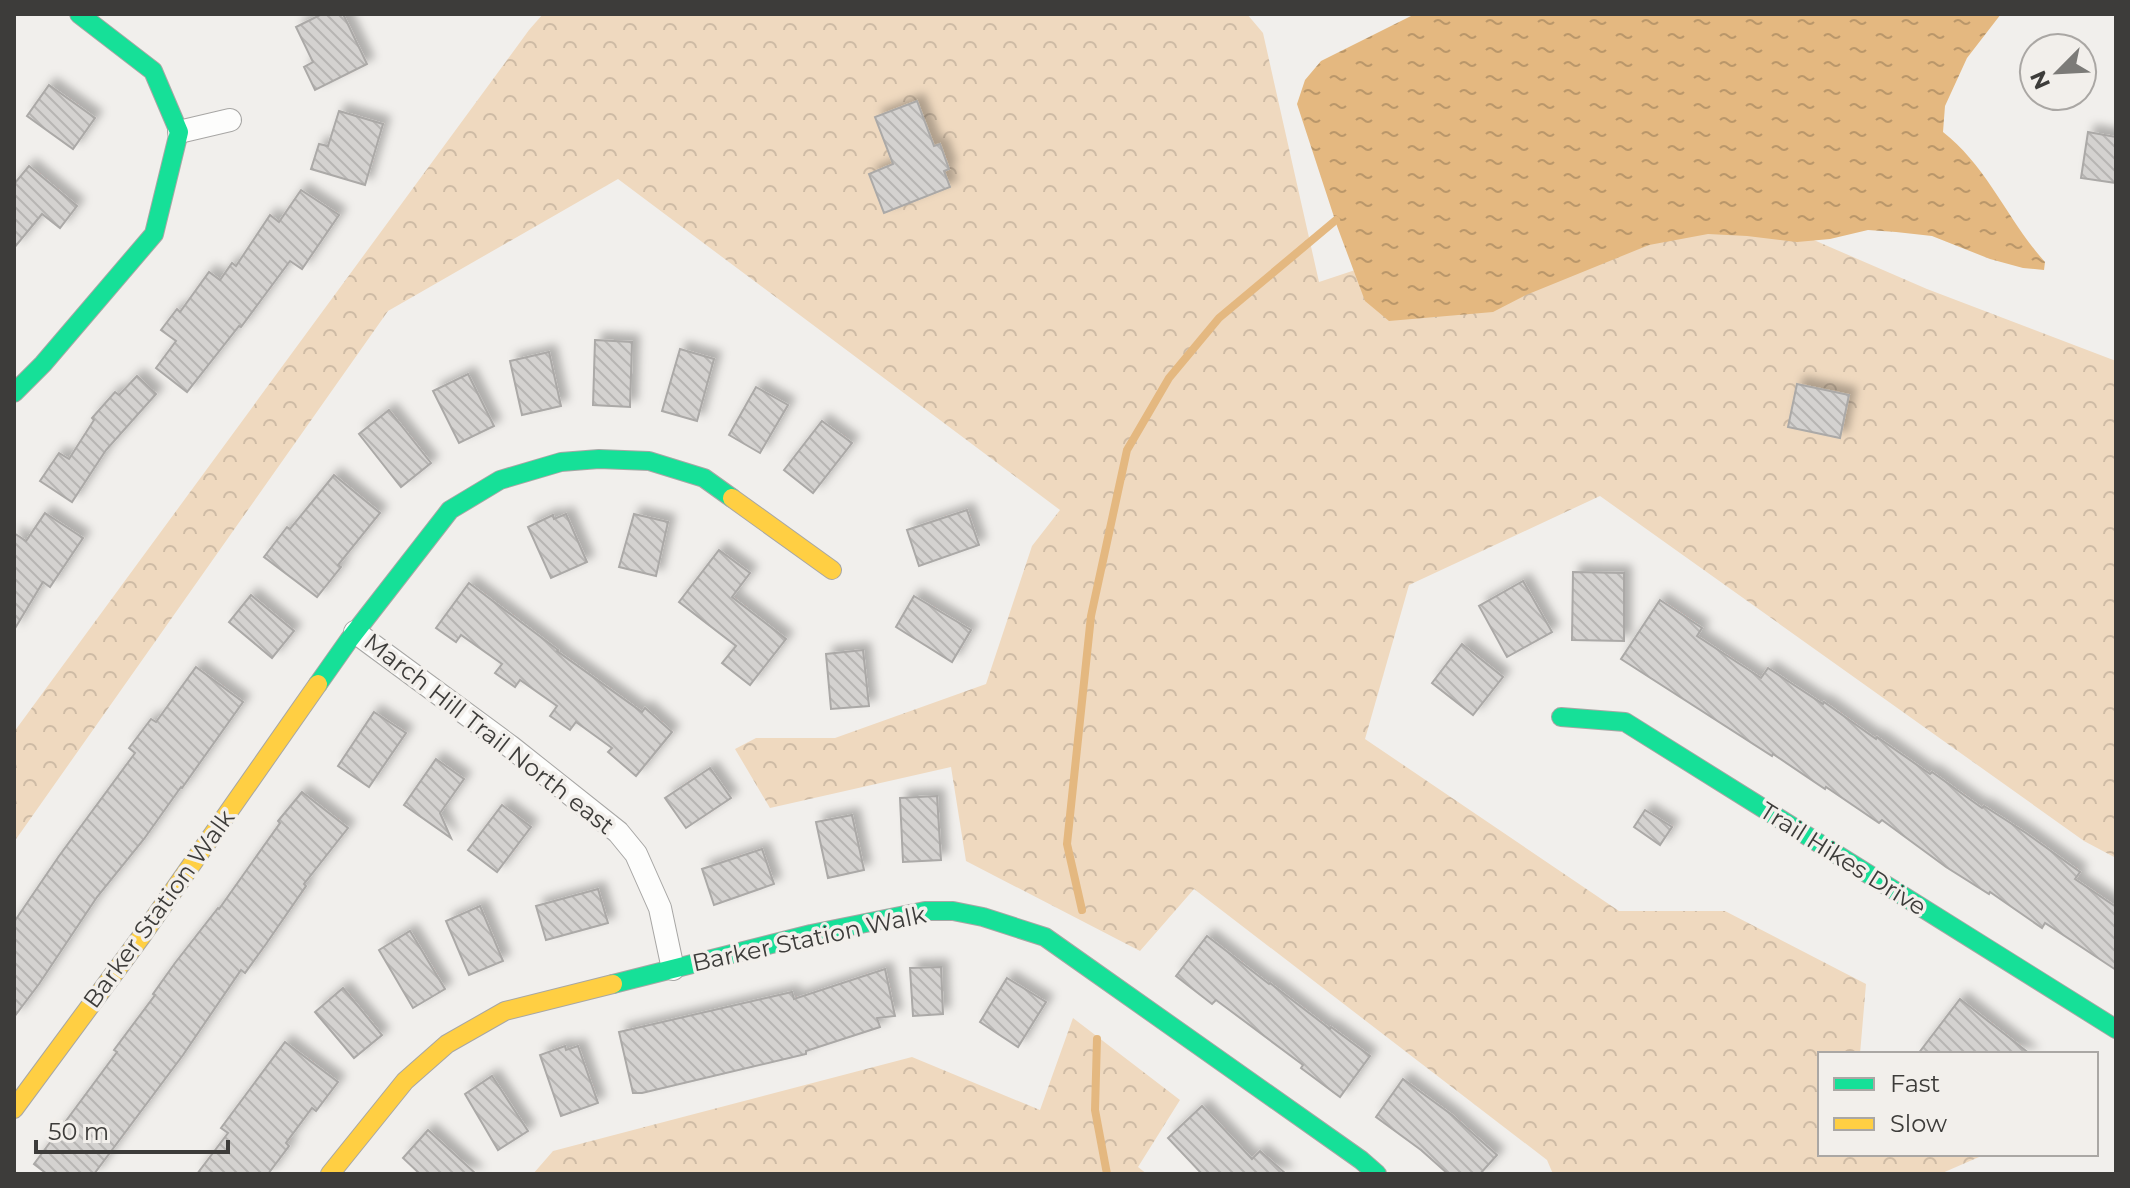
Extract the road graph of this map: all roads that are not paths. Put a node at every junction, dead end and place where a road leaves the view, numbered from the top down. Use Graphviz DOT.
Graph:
graph roads {
  1 [pos="79,14"];
  2 [pos="230,120"];
  3 [pos="179,132"];
  4 [pos="14,393"];
  5 [pos="832,570"];
  6 [pos="355,632"];
  7 [pos="1561,717"];
  8 [pos="673,969"];
  9 [pos="2116,1029"];
  10 [pos="14,1109"];
  11 [pos="330,1174"];
  12 [pos="1377,1174"];
  1 -- 3 [label="street"];
  2 -- 3 [label="street"];
  3 -- 4 [label="street"];
  5 -- 6 [label="street, Barker Station Walk"];
  6 -- 8 [label="street, March Hill Trail North east"];
  6 -- 10 [label="street, Barker Station Walk"];
  7 -- 9 [label="street, Trail Hikes Drive"];
  8 -- 11 [label="street, Barker Station Walk"];
  8 -- 12 [label="street, Barker Station Walk"];
}
